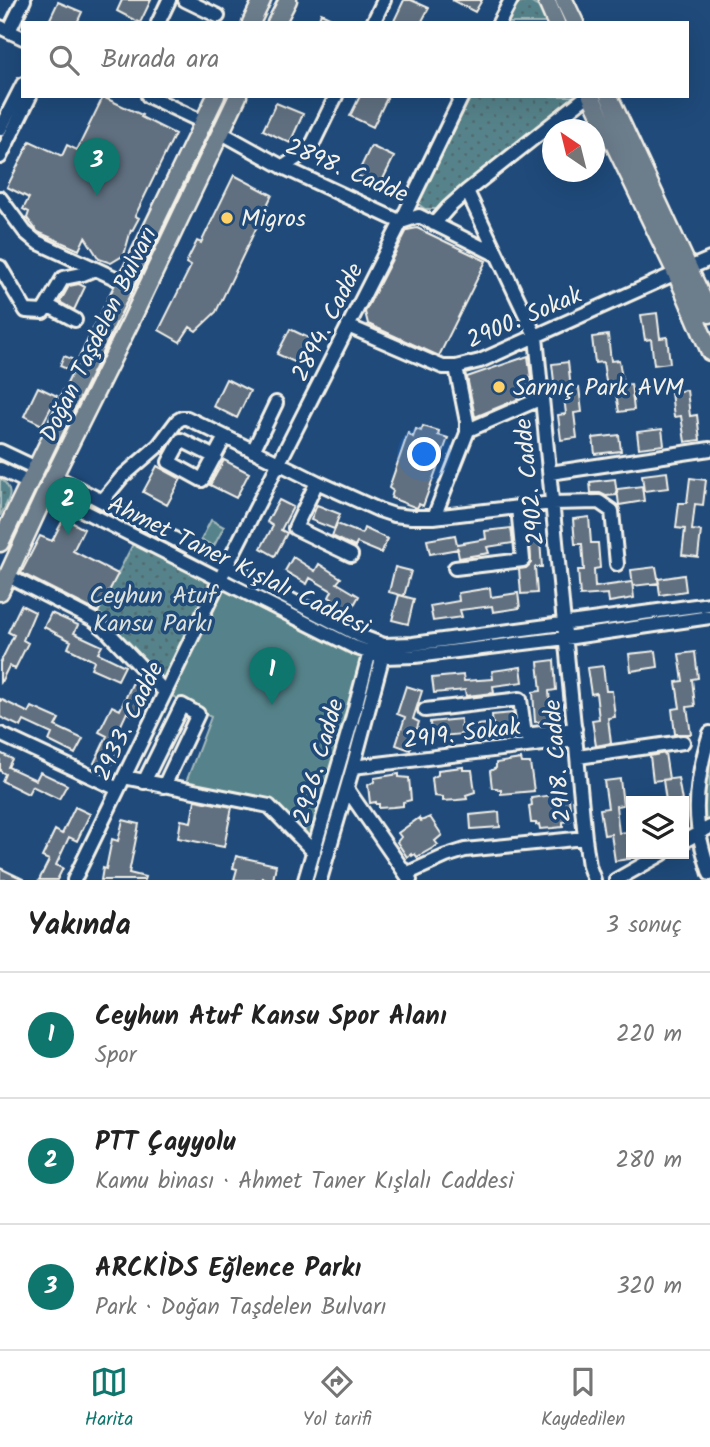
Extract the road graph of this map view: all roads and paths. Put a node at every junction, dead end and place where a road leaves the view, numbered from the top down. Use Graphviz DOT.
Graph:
graph roads {
  1 [pos="24,0"];
  2 [pos="169,0"];
  3 [pos="185,0"];
  4 [pos="262,0"];
  5 [pos="288,0"];
  6 [pos="384,0"];
  7 [pos="511,0"];
  8 [pos="546,0"];
  9 [pos="564,0"];
  10 [pos="218,16"];
  11 [pos="159,21"];
  12 [pos="252,21"];
  13 [pos="277,21"];
  14 [pos="374,21"];
  15 [pos="500,21"];
  16 [pos="555,21"];
  17 [pos="574,21"];
  18 [pos="4,29"];
  19 [pos="21,37"];
  20 [pos="21,92"];
  21 [pos="28,98"];
  22 [pos="152,98"];
  23 [pos="215,98"];
  24 [pos="237,98"];
  25 [pos="335,98"];
  26 [pos="461,98"];
  27 [pos="586,98"];
  28 [pos="590,98"];
  29 [pos="610,98"];
  30 [pos="16,111"];
  31 [pos="204,122"];
  32 [pos="0,130"];
  33 [pos="220,132"];
  34 [pos="0,157"];
  35 [pos="283,167"];
  36 [pos="467,191"];
  37 [pos="0,198"];
  38 [pos="401,222"];
  39 [pos="434,223"];
  40 [pos="497,255"];
  41 [pos="710,258"];
  42 [pos="0,267"];
  43 [pos="95,269"];
  44 [pos="682,271"];
  45 [pos="126,283"];
  46 [pos="47,305"];
  47 [pos="710,314"];
  48 [pos="75,320"];
  49 [pos="348,326"];
  50 [pos="536,337"];
  51 [pos="710,352"];
  52 [pos="456,367"];
  53 [pos="542,398"];
  54 [pos="276,403"];
  55 [pos="468,430"];
  56 [pos="225,437"];
  57 [pos="710,449"];
  58 [pos="0,451"];
  59 [pos="253,451"];
  60 [pos="215,457"];
  61 [pos="279,464"];
  62 [pos="0,469"];
  63 [pos="550,473"];
  64 [pos="33,476"];
  65 [pos="54,476"];
  66 [pos="317,482"];
  67 [pos="46,492"];
  68 [pos="102,501"];
  69 [pos="552,503"];
  70 [pos="518,507"];
  71 [pos="434,517"];
  72 [pos="0,543"];
  73 [pos="351,555"];
  74 [pos="227,565"];
  75 [pos="617,565"];
  76 [pos="455,568"];
  77 [pos="8,576"];
  78 [pos="220,581"];
  79 [pos="0,592"];
  80 [pos="710,604"];
  81 [pos="710,617"];
  82 [pos="564,624"];
  83 [pos="566,638"];
  84 [pos="377,649"];
  85 [pos="165,692"];
  86 [pos="425,710"];
  87 [pos="710,733"];
  88 [pos="0,734"];
  89 [pos="576,735"];
  90 [pos="683,741"];
  91 [pos="137,750"];
  92 [pos="156,757"];
  93 [pos="578,757"];
  94 [pos="175,763"];
  95 [pos="353,767"];
  96 [pos="144,782"];
  97 [pos="121,783"];
  98 [pos="164,786"];
  99 [pos="347,789"];
  100 [pos="704,830"];
  101 [pos="585,838"];
  102 [pos="314,852"];
  103 [pos="653,859"];
  104 [pos="710,874"];
  105 [pos="408,877"];
  106 [pos="74,880"];
  107 [pos="305,880"];
  108 [pos="320,880"];
  109 [pos="594,880"];
  110 [pos="616,880"];
  1 -- 18 [label="street"];
  2 -- 11 [label="street"];
  3 -- 10 [label="street"];
  4 -- 12 [label="main road"];
  5 -- 13 [label="main road"];
  6 -- 14 [label="street"];
  7 -- 15 [label="street"];
  8 -- 16 [label="main road"];
  9 -- 17 [label="main road"];
  18 -- 19 [label="street"];
  20 -- 30 [label="street"];
  21 -- 30 [label="street"];
  22 -- 31 [label="street"];
  23 -- 31 [label="main road, Doğan Taşdelen Bulvarı"];
  24 -- 33 [label="main road, Doğan Taşdelen Bulvarı"];
  25 -- 35 [label="street"];
  26 -- 38 [label="street, 2894. Cadde"];
  27 -- 36 [label="street"];
  28 -- 44 [label="main road"];
  29 -- 44 [label="main road"];
  30 -- 32 [label="street"];
  30 -- 34 [label="street"];
  31 -- 45 [label="main road, Doğan Taşdelen Bulvarı"];
  33 -- 35 [label="street, 2898. Cadde"];
  33 -- 65 [label="main road, Doğan Taşdelen Bulvarı"];
  35 -- 38 [label="street, 2898. Cadde"];
  36 -- 39 [label="street"];
  36 -- 40 [label="street, 2902. Cadde"];
  37 -- 43 [label="street"];
  38 -- 39 [label="street, 2898. Cadde"];
  38 -- 49 [label="street, 2894. Cadde"];
  39 -- 40 [label="street, 2898. Cadde"];
  40 -- 50 [label="street, 2902. Cadde"];
  41 -- 44 [label="street, 2900. Sokak"];
  42 -- 46 [label="street"];
  43 -- 45 [label="street"];
  43 -- 46 [label="street"];
  44 -- 47 [label="main road"];
  44 -- 50 [label="street, 2900. Sokak"];
  44 -- 51 [label="main road"];
  45 -- 64 [label="main road, Doğan Taşdelen Bulvarı"];
  46 -- 48 [label="street"];
  49 -- 52 [label="street"];
  49 -- 61 [label="street, 2894. Cadde"];
  50 -- 52 [label="street, 2900. Sokak"];
  50 -- 53 [label="street, 2902. Cadde"];
  52 -- 55 [label="street, 2900. Sokak"];
  53 -- 55 [label="street"];
  53 -- 63 [label="street, 2902. Cadde"];
  54 -- 59 [label="street"];
  55 -- 71 [label="street"];
  56 -- 59 [label="street"];
  56 -- 60 [label="street"];
  56 -- 68 [label="street"];
  57 -- 63 [label="street"];
  58 -- 64 [label="street"];
  59 -- 61 [label="street"];
  61 -- 66 [label="street"];
  61 -- 74 [label="street, 2894. Cadde"];
  62 -- 64 [label="street"];
  63 -- 69 [label="street, 2902. Cadde"];
  64 -- 72 [label="main road, Doğan Taşdelen Bulvarı"];
  65 -- 67 [label="main road, Doğan Taşdelen Bulvarı"];
  65 -- 68 [label="street, Ahmet Taner Kışlalı Caddesi"];
  66 -- 71 [label="street"];
  66 -- 73 [label="street"];
  67 -- 77 [label="main road, Doğan Taşdelen Bulvarı"];
  67 -- 78 [label="street, Ahmet Taner Kışlalı Caddesi"];
  68 -- 74 [label="street, Ahmet Taner Kışlalı Caddesi"];
  69 -- 70 [label="street"];
  69 -- 75 [label="street"];
  69 -- 82 [label="street, 2902. Cadde"];
  70 -- 71 [label="street"];
  70 -- 76 [label="street"];
  74 -- 78 [label="street, 2933. Cadde"];
  74 -- 84 [label="street, Ahmet Taner Kışlalı Caddesi"];
  77 -- 79 [label="main road, Doğan Taşdelen Bulvarı"];
  77 -- 85 [label="street"];
  78 -- 84 [label="street, Ahmet Taner Kışlalı Caddesi"];
  78 -- 85 [label="street, 2933. Cadde"];
  80 -- 82 [label="street, Ahmet Taner Kışlalı Caddesi"];
  81 -- 83 [label="street, Ahmet Taner Kışlalı Caddesi"];
  82 -- 83 [label="street, 2902. Cadde"];
  82 -- 84 [label="street, Ahmet Taner Kışlalı Caddesi"];
  83 -- 84 [label="street, Ahmet Taner Kışlalı Caddesi"];
  83 -- 89 [label="street, 2918. Cadde"];
  84 -- 95 [label="street, 2926. Cadde"];
  84 -- 102 [label="street, 2926. Cadde"];
  85 -- 91 [label="street, 2933. Cadde"];
  86 -- 89 [label="street"];
  87 -- 100 [label="street"];
  88 -- 97 [label="street"];
  89 -- 93 [label="street, 2918. Cadde"];
  89 -- 95 [label="street, 2919. Sokak"];
  90 -- 93 [label="street"];
  91 -- 92 [label="street"];
  91 -- 97 [label="street, 2933. Cadde"];
  92 -- 94 [label="street"];
  92 -- 94 [label="street"];
  92 -- 96 [label="street"];
  93 -- 101 [label="street, 2918. Cadde"];
  94 -- 98 [label="street"];
  95 -- 99 [label="street, 2926. Cadde"];
  96 -- 97 [label="street"];
  96 -- 98 [label="street"];
  97 -- 106 [label="street, 2933. Cadde"];
  98 -- 102 [label="street"];
  99 -- 105 [label="street"];
  99 -- 108 [label="street, 2926. Cadde"];
  100 -- 104 [label="street"];
  101 -- 105 [label="street"];
  101 -- 109 [label="street, 2918. Cadde"];
  102 -- 107 [label="street, 2926. Cadde"];
  103 -- 110 [label="street"];
}
